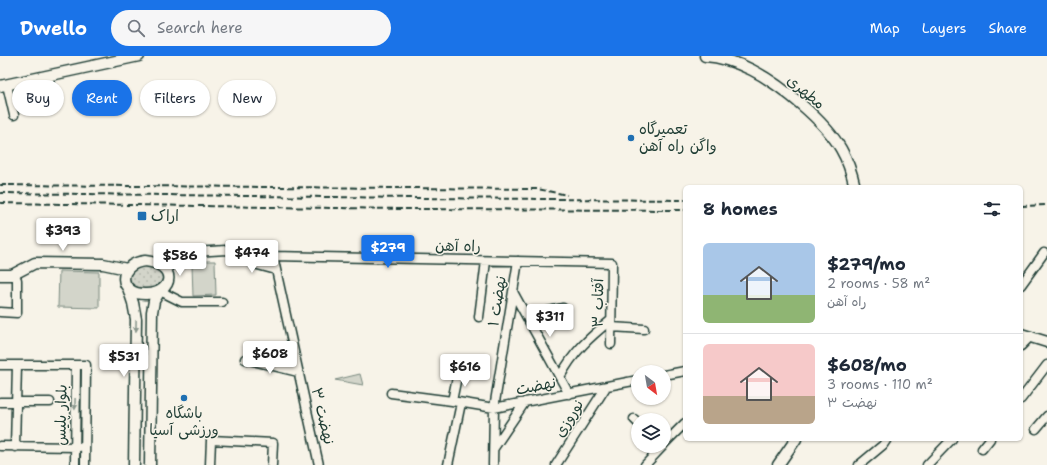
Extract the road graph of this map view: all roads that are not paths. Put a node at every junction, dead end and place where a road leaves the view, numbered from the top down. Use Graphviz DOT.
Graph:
graph roads {
  1 [pos="139,56"];
  2 [pos="706,56"];
  3 [pos="713,56"];
  4 [pos="103,60"];
  5 [pos="48,76"];
  6 [pos="49,80"];
  7 [pos="3,86"];
  8 [pos="12,110"];
  9 [pos="854,185"];
  10 [pos="1044,253"];
  11 [pos="243,254"];
  12 [pos="273,256"];
  13 [pos="486,261"];
  14 [pos="518,261"];
  15 [pos="612,263"];
  16 [pos="164,268"];
  17 [pos="127,269"];
  18 [pos="276,270"];
  19 [pos="0,275"];
  20 [pos="17,280"];
  21 [pos="1023,282"];
  22 [pos="128,288"];
  23 [pos="160,291"];
  24 [pos="513,292"];
  25 [pos="222,302"];
  26 [pos="563,308"];
  27 [pos="0,312"];
  28 [pos="526,316"];
  29 [pos="479,317"];
  30 [pos="611,324"];
  31 [pos="644,329"];
  32 [pos="1026,335"];
  33 [pos="1047,342"];
  34 [pos="611,344"];
  35 [pos="246,359"];
  36 [pos="0,365"];
  37 [pos="17,365"];
  38 [pos="76,365"];
  39 [pos="1047,365"];
  40 [pos="683,371"];
  41 [pos="298,372"];
  42 [pos="458,372"];
  43 [pos="671,374"];
  44 [pos="560,377"];
  45 [pos="631,382"];
  46 [pos="606,387"];
  47 [pos="392,393"];
  48 [pos="569,394"];
  49 [pos="1023,396"];
  50 [pos="452,401"];
  51 [pos="0,402"];
  52 [pos="16,402"];
  53 [pos="50,402"];
  54 [pos="525,402"];
  55 [pos="461,403"];
  56 [pos="494,408"];
  57 [pos="1047,416"];
  58 [pos="683,425"];
  59 [pos="1036,429"];
  60 [pos="671,437"];
  61 [pos="795,441"];
  62 [pos="886,441"];
  63 [pos="950,441"];
  64 [pos="988,441"];
  65 [pos="0,446"];
  66 [pos="15,447"];
  67 [pos="75,447"];
  68 [pos="85,448"];
  69 [pos="494,448"];
  70 [pos="982,449"];
  71 [pos="656,453"];
  72 [pos="75,465"];
  73 [pos="84,465"];
  74 [pos="134,465"];
  75 [pos="150,465"];
  76 [pos="210,465"];
  77 [pos="272,465"];
  78 [pos="319,465"];
  79 [pos="448,465"];
  80 [pos="493,465"];
  81 [pos="556,465"];
  82 [pos="645,465"];
  83 [pos="778,465"];
  84 [pos="859,465"];
  85 [pos="927,465"];
  1 -- 4 [label="street"];
  2 -- 3 [label="street, مطهری"];
  3 -- 9 [label="street, مطهری"];
  4 -- 5 [label="street"];
  5 -- 6 [label="street"];
  5 -- 7 [label="street"];
  7 -- 8 [label="street"];
  10 -- 21 [label="street"];
  11 -- 12 [label="street, راه آهن"];
  11 -- 16 [label="street, راه آهن"];
  11 -- 18 [label="street"];
  12 -- 13 [label="street, راه آهن"];
  12 -- 18 [label="street, نهضت ۳"];
  13 -- 14 [label="street, راه آهن"];
  13 -- 29 [label="street"];
  14 -- 15 [label="street, راه آهن"];
  14 -- 24 [label="street, نهضت ۱"];
  15 -- 30 [label="street, آفتاب ۳"];
  16 -- 17 [label="street"];
  16 -- 23 [label="street"];
  17 -- 19 [label="street"];
  17 -- 22 [label="street"];
  18 -- 41 [label="street, نهضت ۳"];
  20 -- 27 [label="street"];
  22 -- 23 [label="street"];
  22 -- 74 [label="street, one-way"];
  23 -- 25 [label="street"];
  23 -- 75 [label="street"];
  24 -- 28 [label="street"];
  24 -- 56 [label="street, نهضت ۱"];
  26 -- 28 [label="street"];
  28 -- 44 [label="street"];
  30 -- 31 [label="street"];
  30 -- 34 [label="street, آفتاب ۳"];
  30 -- 44 [label="street"];
  32 -- 33 [label="street"];
  35 -- 41 [label="street"];
  36 -- 37 [label="street"];
  37 -- 38 [label="street"];
  37 -- 52 [label="street"];
  38 -- 67 [label="street, بلوار پلیس, one-way"];
  38 -- 68 [label="street, بلوار پلیس"];
  39 -- 49 [label="street"];
  40 -- 43 [label="street"];
  41 -- 78 [label="street, نهضت ۳"];
  42 -- 50 [label="street"];
  44 -- 48 [label="street"];
  45 -- 46 [label="street, نهضت"];
  46 -- 48 [label="street, نهضت"];
  46 -- 81 [label="street, نوروزی"];
  47 -- 50 [label="street, نهضت"];
  48 -- 54 [label="street, نهضت"];
  50 -- 55 [label="street, نهضت"];
  51 -- 52 [label="street"];
  52 -- 53 [label="street"];
  52 -- 66 [label="street"];
  54 -- 56 [label="street, نهضت"];
  54 -- 69 [label="street"];
  55 -- 56 [label="street, نهضت"];
  55 -- 79 [label="street"];
  56 -- 69 [label="street, نهضت ۱"];
  57 -- 59 [label="street"];
  58 -- 60 [label="street"];
  61 -- 83 [label="street"];
  62 -- 84 [label="street"];
  63 -- 85 [label="street"];
  64 -- 70 [label="street"];
  65 -- 66 [label="street"];
  66 -- 67 [label="street"];
  67 -- 68 [label="street"];
  67 -- 72 [label="street, بلوار پلیس"];
  68 -- 73 [label="street, بلوار پلیس"];
  69 -- 80 [label="street, نهضت ۱"];
  71 -- 82 [label="street"];
  76 -- 77 [label="street"];
}
